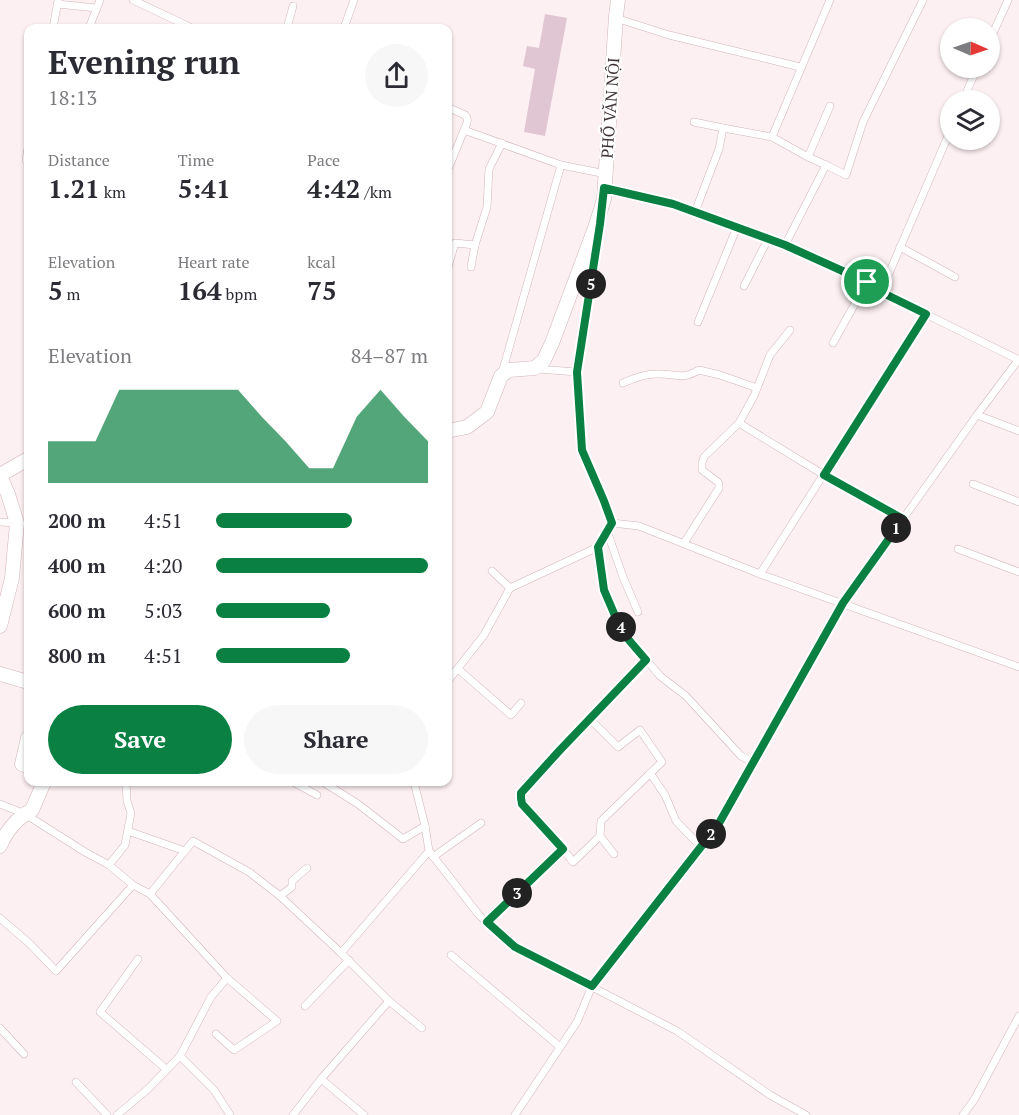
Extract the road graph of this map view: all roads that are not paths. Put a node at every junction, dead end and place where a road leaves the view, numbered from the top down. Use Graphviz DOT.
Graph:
graph roads {
  1 [pos="100,0"];
  2 [pos="133,0"];
  3 [pos="354,0"];
  4 [pos="618,0"];
  5 [pos="830,0"];
  6 [pos="923,0"];
  7 [pos="1008,0"];
  8 [pos="57,2"];
  9 [pos="293,6"];
  10 [pos="97,8"];
  11 [pos="1000,18"];
  12 [pos="621,20"];
  13 [pos="54,24"];
  14 [pos="91,24"];
  15 [pos="184,24"];
  16 [pos="288,24"];
  17 [pos="345,24"];
  18 [pos="800,67"];
  19 [pos="830,105"];
  20 [pos="452,109"];
  21 [pos="694,122"];
  22 [pos="723,128"];
  23 [pos="464,130"];
  24 [pos="772,137"];
  25 [pos="502,143"];
  26 [pos="942,150"];
  27 [pos="808,157"];
  28 [pos="452,159"];
  29 [pos="561,165"];
  30 [pos="826,165"];
  31 [pos="604,187"];
  32 [pos="695,212"];
  33 [pos="737,226"];
  34 [pos="768,239"];
  35 [pos="475,245"];
  36 [pos="785,245"];
  37 [pos="900,247"];
  38 [pos="452,253"];
  39 [pos="471,267"];
  40 [pos="955,277"];
  41 [pos="867,282"];
  42 [pos="744,286"];
  43 [pos="881,292"];
  44 [pos="926,314"];
  45 [pos="698,322"];
  46 [pos="790,330"];
  47 [pos="833,343"];
  48 [pos="1019,360"];
  49 [pos="535,368"];
  50 [pos="577,372"];
  51 [pos="501,376"];
  52 [pos="623,383"];
  53 [pos="758,388"];
  54 [pos="977,415"];
  55 [pos="739,423"];
  56 [pos="452,430"];
  57 [pos="1019,431"];
  58 [pos="24,461"];
  59 [pos="824,475"];
  60 [pos="0,476"];
  61 [pos="973,484"];
  62 [pos="1019,502"];
  63 [pos="903,519"];
  64 [pos="0,522"];
  65 [pos="17,523"];
  66 [pos="612,523"];
  67 [pos="607,531"];
  68 [pos="684,543"];
  69 [pos="598,547"];
  70 [pos="958,549"];
  71 [pos="492,571"];
  72 [pos="1019,572"];
  73 [pos="760,574"];
  74 [pos="510,588"];
  75 [pos="3,602"];
  76 [pos="843,603"];
  77 [pos="638,612"];
  78 [pos="0,626"];
  79 [pos="646,660"];
  80 [pos="1019,667"];
  81 [pos="458,669"];
  82 [pos="0,674"];
  83 [pos="452,676"];
  84 [pos="24,681"];
  85 [pos="521,703"];
  86 [pos="590,719"];
  87 [pos="753,762"];
  88 [pos="650,773"];
  89 [pos="42,786"];
  90 [pos="126,786"];
  91 [pos="300,786"];
  92 [pos="329,786"];
  93 [pos="415,786"];
  94 [pos="317,795"];
  95 [pos="0,804"];
  96 [pos="25,814"];
  97 [pos="481,823"];
  98 [pos="425,826"];
  99 [pos="128,831"];
  100 [pos="600,836"];
  101 [pos="0,846"];
  102 [pos="701,847"];
  103 [pos="563,849"];
  104 [pos="185,851"];
  105 [pos="431,854"];
  106 [pos="614,854"];
  107 [pos="109,865"];
  108 [pos="307,868"];
  109 [pos="133,885"];
  110 [pos="150,894"];
  111 [pos="280,896"];
  112 [pos="0,918"];
  113 [pos="487,922"];
  114 [pos="341,953"];
  115 [pos="451,955"];
  116 [pos="138,959"];
  117 [pos="349,960"];
  118 [pos="227,978"];
  119 [pos="592,986"];
  120 [pos="389,1001"];
  121 [pos="305,1006"];
  122 [pos="1019,1016"];
  123 [pos="0,1028"];
  124 [pos="422,1028"];
  125 [pos="216,1034"];
  126 [pos="560,1047"];
  127 [pos="24,1054"];
  128 [pos="180,1056"];
  129 [pos="166,1069"];
  130 [pos="321,1079"];
  131 [pos="76,1082"];
  132 [pos="107,1115"];
  133 [pos="117,1115"];
  134 [pos="230,1115"];
  135 [pos="293,1115"];
  136 [pos="364,1115"];
  137 [pos="515,1115"];
  138 [pos="806,1115"];
  139 [pos="963,1115"];
  1 -- 10 [label="lane"];
  2 -- 15 [label="lane"];
  3 -- 17 [label="lane"];
  4 -- 31 [label="street, PHỐ VĂN NỘI"];
  5 -- 18 [label="lane"];
  6 -- 30 [label="lane"];
  7 -- 11 [label="lane"];
  8 -- 10 [label="lane"];
  8 -- 13 [label="lane"];
  9 -- 16 [label="lane"];
  10 -- 14 [label="lane"];
  12 -- 18 [label="lane"];
  18 -- 24 [label="lane"];
  19 -- 27 [label="lane"];
  20 -- 23 [label="lane"];
  21 -- 22 [label="lane"];
  22 -- 24 [label="lane"];
  22 -- 32 [label="lane"];
  23 -- 25 [label="lane"];
  23 -- 28 [label="lane"];
  24 -- 27 [label="lane"];
  25 -- 29 [label="lane"];
  25 -- 35 [label="lane"];
  26 -- 37 [label="lane"];
  27 -- 30 [label="lane"];
  29 -- 31 [label="lane"];
  29 -- 51 [label="lane"];
  30 -- 36 [label="lane"];
  31 -- 32 [label="lane"];
  31 -- 49 [label="street, PHỐ VĂN NỘI"];
  31 -- 50 [label="lane"];
  32 -- 33 [label="lane"];
  33 -- 34 [label="lane"];
  33 -- 45 [label="lane"];
  34 -- 36 [label="lane"];
  34 -- 42 [label="lane"];
  35 -- 38 [label="lane"];
  35 -- 39 [label="lane"];
  36 -- 41 [label="lane"];
  37 -- 40 [label="lane"];
  37 -- 43 [label="lane"];
  41 -- 43 [label="lane"];
  41 -- 47 [label="lane"];
  43 -- 44 [label="lane"];
  44 -- 48 [label="lane"];
  44 -- 59 [label="lane"];
  46 -- 53 [label="lane"];
  48 -- 54 [label="lane"];
  49 -- 50 [label="lane"];
  49 -- 51 [label="street"];
  50 -- 66 [label="lane"];
  51 -- 56 [label="street"];
  52 -- 53 [label="lane"];
  53 -- 55 [label="lane"];
  54 -- 57 [label="lane"];
  54 -- 63 [label="lane"];
  55 -- 59 [label="lane"];
  55 -- 68 [label="lane"];
  58 -- 60 [label="street"];
  59 -- 63 [label="lane"];
  59 -- 73 [label="lane"];
  60 -- 65 [label="street"];
  61 -- 62 [label="lane"];
  63 -- 76 [label="lane"];
  64 -- 65 [label="lane"];
  65 -- 75 [label="street"];
  66 -- 67 [label="lane"];
  66 -- 68 [label="lane"];
  67 -- 69 [label="lane"];
  67 -- 77 [label="lane"];
  68 -- 73 [label="lane"];
  69 -- 74 [label="lane"];
  69 -- 79 [label="lane"];
  70 -- 72 [label="lane"];
  71 -- 74 [label="lane"];
  73 -- 76 [label="lane"];
  74 -- 81 [label="lane"];
  75 -- 78 [label="street"];
  76 -- 80 [label="lane"];
  76 -- 87 [label="lane"];
  79 -- 86 [label="lane"];
  79 -- 87 [label="lane"];
  81 -- 83 [label="lane"];
  81 -- 85 [label="lane"];
  82 -- 84 [label="street"];
  86 -- 88 [label="lane"];
  86 -- 103 [label="lane"];
  87 -- 102 [label="lane"];
  88 -- 100 [label="lane"];
  88 -- 102 [label="lane"];
  89 -- 96 [label="street"];
  90 -- 99 [label="lane"];
  91 -- 94 [label="lane"];
  92 -- 98 [label="lane"];
  93 -- 98 [label="lane"];
  95 -- 96 [label="lane"];
  96 -- 101 [label="street"];
  96 -- 107 [label="lane"];
  97 -- 105 [label="lane"];
  98 -- 105 [label="lane"];
  99 -- 104 [label="lane"];
  99 -- 107 [label="lane"];
  100 -- 103 [label="lane"];
  100 -- 106 [label="lane"];
  102 -- 119 [label="lane"];
  103 -- 113 [label="lane"];
  104 -- 110 [label="lane"];
  104 -- 111 [label="lane"];
  105 -- 113 [label="lane"];
  105 -- 114 [label="lane"];
  107 -- 109 [label="lane"];
  108 -- 111 [label="lane"];
  109 -- 110 [label="lane"];
  109 -- 112 [label="lane"];
  110 -- 118 [label="lane"];
  111 -- 114 [label="lane"];
  113 -- 119 [label="lane"];
  114 -- 117 [label="lane"];
  115 -- 126 [label="lane"];
  116 -- 129 [label="lane"];
  117 -- 120 [label="lane"];
  117 -- 121 [label="lane"];
  118 -- 125 [label="lane"];
  118 -- 128 [label="lane"];
  119 -- 126 [label="lane"];
  119 -- 138 [label="lane"];
  120 -- 124 [label="lane"];
  120 -- 130 [label="lane"];
  122 -- 139 [label="lane"];
  123 -- 127 [label="lane"];
  126 -- 137 [label="lane"];
  128 -- 129 [label="lane"];
  128 -- 134 [label="lane"];
  129 -- 133 [label="lane"];
  130 -- 135 [label="lane"];
  130 -- 136 [label="lane"];
  131 -- 132 [label="lane"];
}
